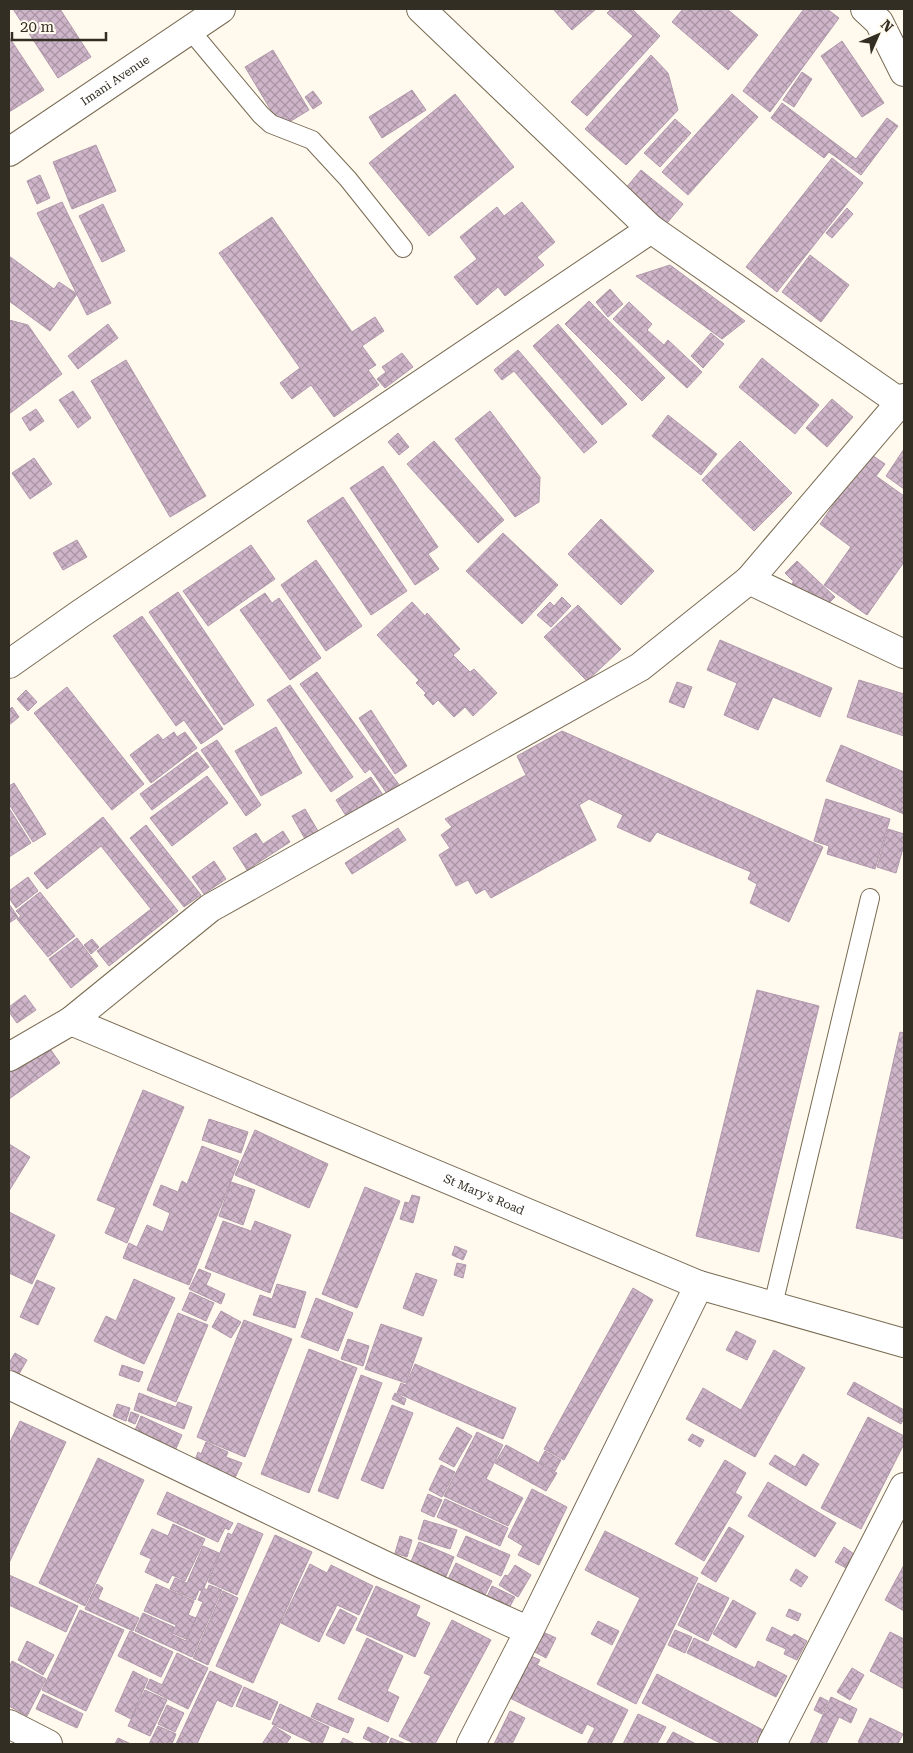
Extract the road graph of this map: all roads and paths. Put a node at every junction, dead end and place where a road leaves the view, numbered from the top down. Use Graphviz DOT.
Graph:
graph roads {
  1 [pos="221,9"];
  2 [pos="421,9"];
  3 [pos="865,9"];
  4 [pos="190,30"];
  5 [pos="904,72"];
  6 [pos="9,152"];
  7 [pos="651,229"];
  8 [pos="403,248"];
  9 [pos="903,400"];
  10 [pos="749,580"];
  11 [pos="904,654"];
  12 [pos="9,664"];
  13 [pos="870,898"];
  14 [pos="71,1021"];
  15 [pos="9,1057"];
  16 [pos="699,1285"];
  17 [pos="773,1305"];
  18 [pos="904,1343"];
  19 [pos="9,1385"];
  20 [pos="904,1488"];
  21 [pos="529,1631"];
  22 [pos="9,1724"];
  23 [pos="48,1744"];
  24 [pos="471,1744"];
  25 [pos="772,1744"];
  1 -- 4 [label="street, Imani Avenue"];
  2 -- 7 [label="street"];
  3 -- 5 [label="street"];
  4 -- 6 [label="street, Imani Avenue"];
  4 -- 8 [label="lane"];
  7 -- 9 [label="street"];
  7 -- 12 [label="street"];
  9 -- 10 [label="street"];
  10 -- 11 [label="street"];
  10 -- 14 [label="street"];
  13 -- 17 [label="lane"];
  14 -- 15 [label="street"];
  14 -- 16 [label="street, St Mary's Road"];
  16 -- 17 [label="street, St Mary's Road"];
  16 -- 21 [label="street"];
  17 -- 18 [label="street, St Mary's Road"];
  19 -- 21 [label="street"];
  20 -- 25 [label="street"];
  21 -- 24 [label="street"];
  22 -- 23 [label="street"];
}
